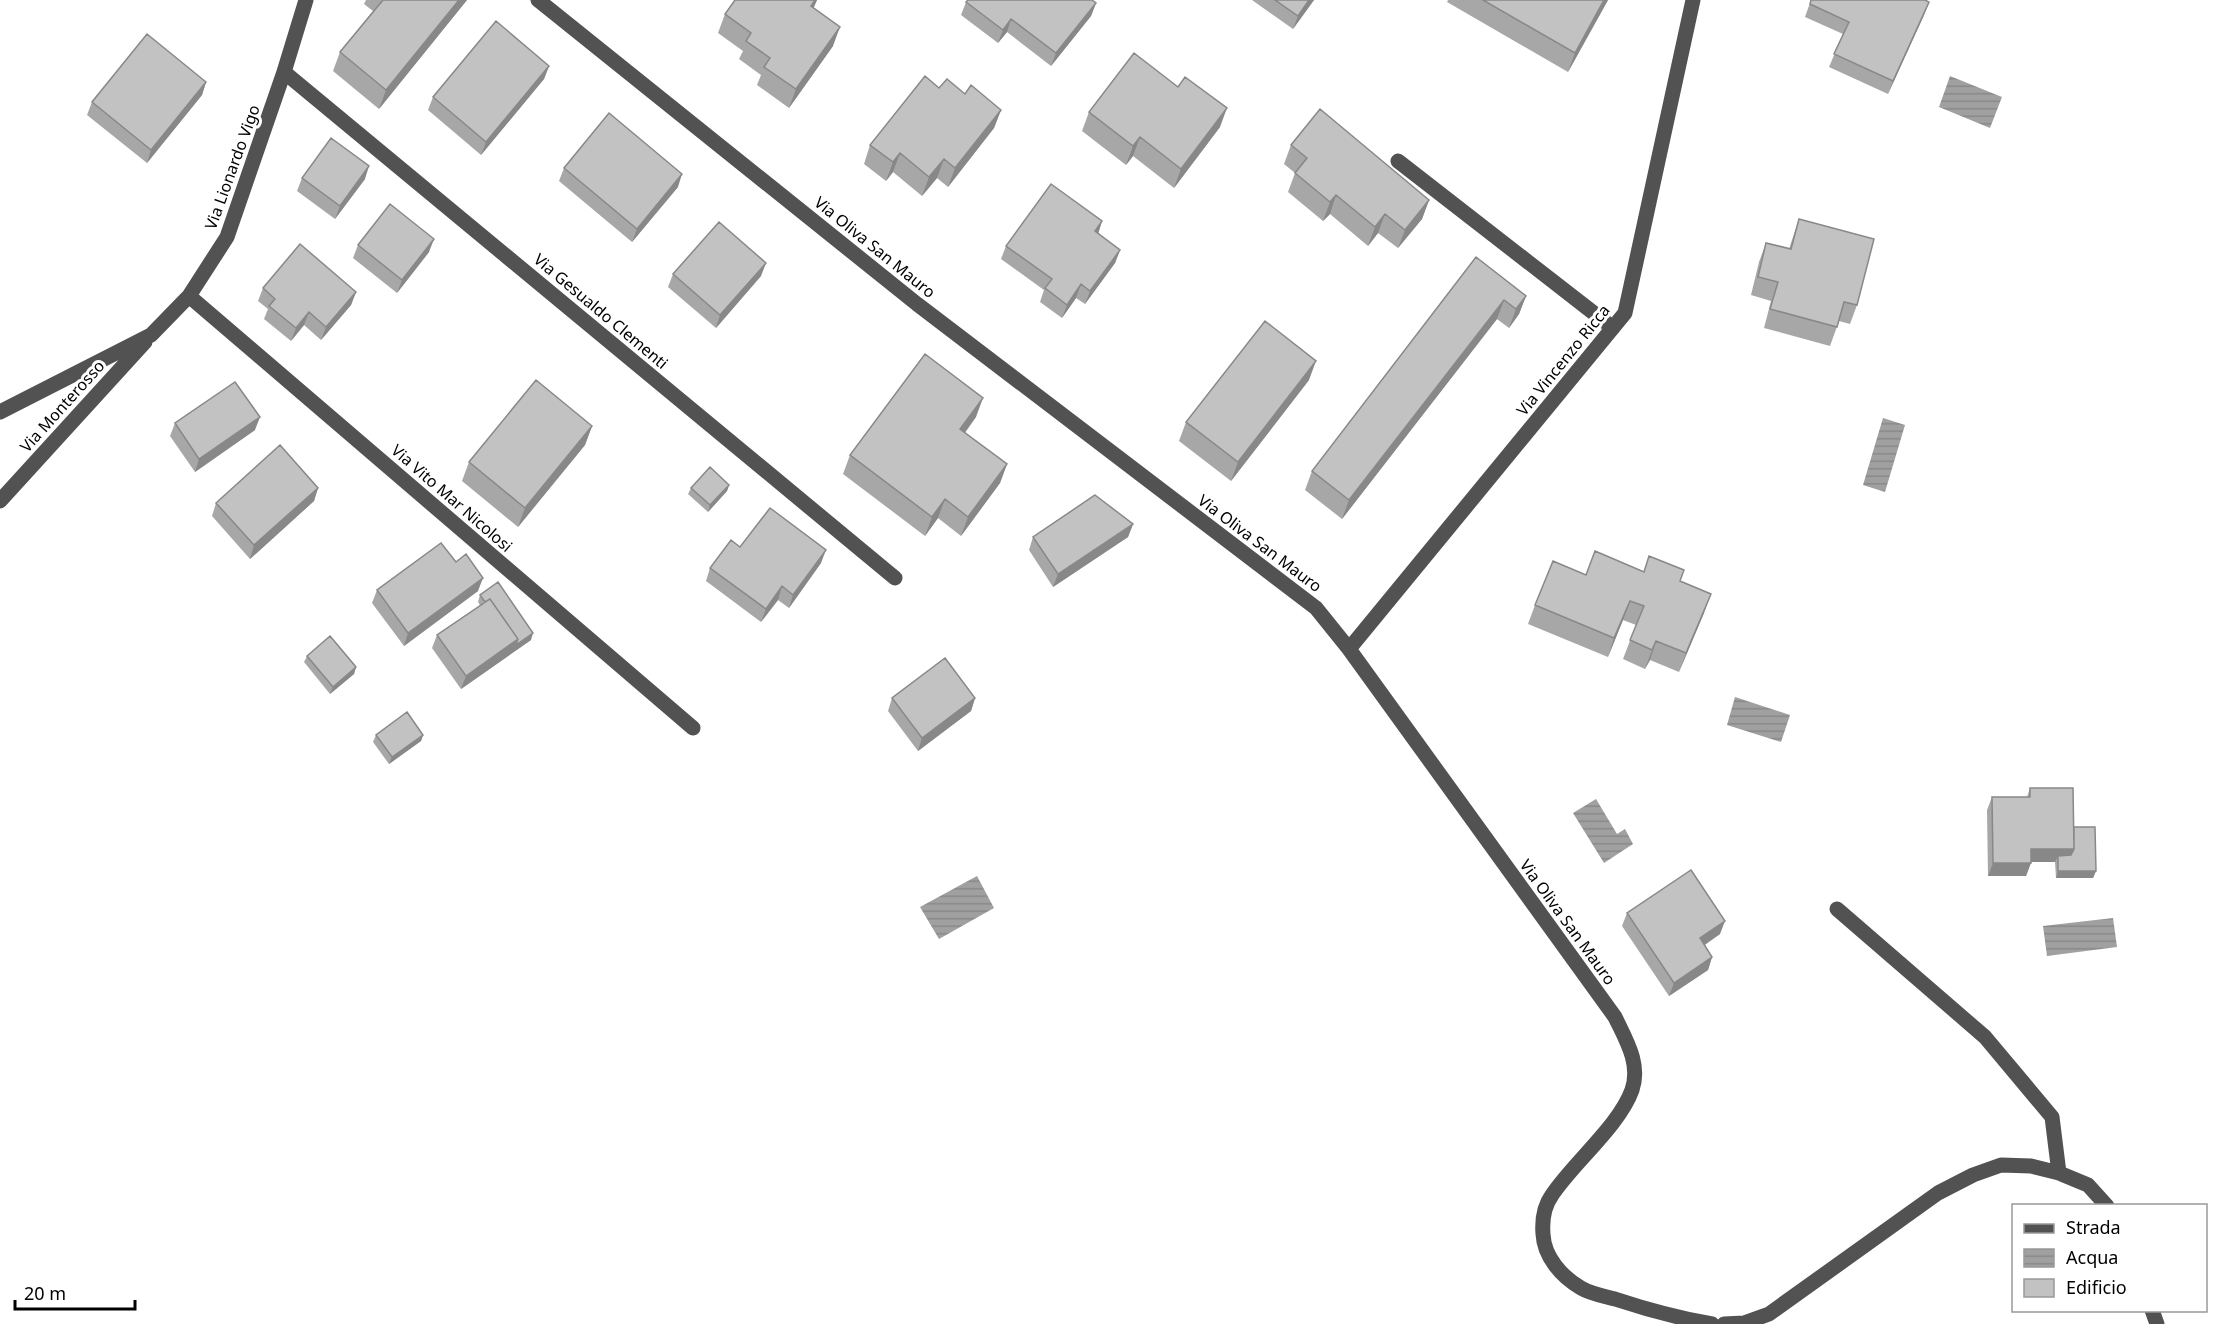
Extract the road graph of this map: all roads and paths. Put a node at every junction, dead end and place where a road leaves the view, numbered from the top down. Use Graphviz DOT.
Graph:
graph roads {
  1 [pos="306,0"];
  2 [pos="538,0"];
  3 [pos="1693,0"];
  4 [pos="284,72"];
  5 [pos="1398,161"];
  6 [pos="189,296"];
  7 [pos="1613,327"];
  8 [pos="151,335"];
  9 [pos="0,412"];
  10 [pos="0,501"];
  11 [pos="895,578"];
  12 [pos="1349,649"];
  13 [pos="693,728"];
  14 [pos="1837,909"];
  15 [pos="2059,1173"];
  16 [pos="2105,1204"];
  17 [pos="1712,1324"];
  18 [pos="1724,1324"];
  1 -- 4 [label="street, Via Lionardo Vigo"];
  2 -- 12 [label="street, Via Oliva San Mauro"];
  3 -- 7 [label="street, Via Vincenzo Ricca"];
  4 -- 6 [label="street, Via Lionardo Vigo"];
  4 -- 11 [label="street, Via Gesualdo Clementi"];
  5 -- 7 [label="street"];
  6 -- 8 [label="street, Via Lionardo Vigo"];
  6 -- 13 [label="street, Via Vito Mar Nicolosi"];
  7 -- 12 [label="street, Via Vincenzo Ricca"];
  8 -- 9 [label="street, Via Lionardo Vigo"];
  8 -- 10 [label="street, Via Monterosso"];
  12 -- 17 [label="street, Via Oliva San Mauro"];
  14 -- 15 [label="street"];
  15 -- 16 [label="street"];
  15 -- 18 [label="street"];
}
